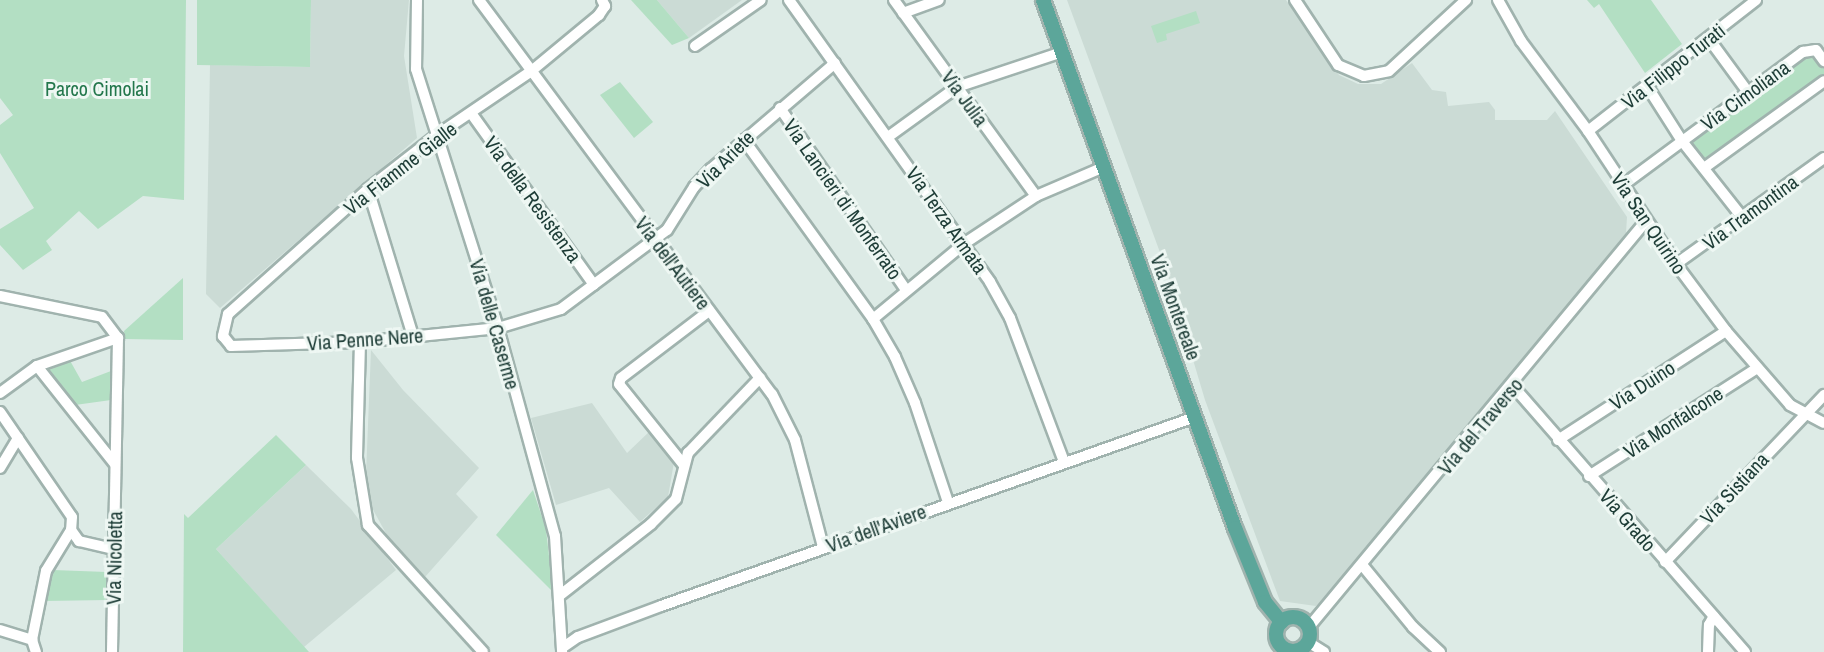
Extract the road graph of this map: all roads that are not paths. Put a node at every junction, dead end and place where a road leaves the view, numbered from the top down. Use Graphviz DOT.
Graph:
graph roads {
  1 [pos="417,0"];
  2 [pos="479,0"];
  3 [pos="761,0"];
  4 [pos="789,0"];
  5 [pos="894,0"];
  6 [pos="939,0"];
  7 [pos="1043,0"];
  8 [pos="1295,0"];
  9 [pos="1466,0"];
  10 [pos="1498,0"];
  11 [pos="1756,0"];
  12 [pos="603,3"];
  13 [pos="903,13"];
  14 [pos="1709,39"];
  15 [pos="695,46"];
  16 [pos="1062,52"];
  17 [pos="1824,61"];
  18 [pos="835,63"];
  19 [pos="530,72"];
  20 [pos="1824,81"];
  21 [pos="1647,86"];
  22 [pos="957,87"];
  23 [pos="1748,92"];
  24 [pos="780,108"];
  25 [pos="471,113"];
  26 [pos="1588,131"];
  27 [pos="437,135"];
  28 [pos="888,137"];
  29 [pos="744,140"];
  30 [pos="1682,141"];
  31 [pos="1824,159"];
  32 [pos="1104,167"];
  33 [pos="1704,168"];
  34 [pos="1623,185"];
  35 [pos="368,189"];
  36 [pos="1036,196"];
  37 [pos="1742,217"];
  38 [pos="1646,220"];
  39 [pos="655,241"];
  40 [pos="965,243"];
  41 [pos="1676,264"];
  42 [pos="594,285"];
  43 [pos="906,290"];
  44 [pos="0,296"];
  45 [pos="709,311"];
  46 [pos="873,319"];
  47 [pos="498,328"];
  48 [pos="1726,331"];
  49 [pos="412,336"];
  50 [pos="118,338"];
  51 [pos="360,342"];
  52 [pos="231,346"];
  53 [pos="37,366"];
  54 [pos="1757,368"];
  55 [pos="760,378"];
  56 [pos="1513,386"];
  57 [pos="0,393"];
  58 [pos="1824,395"];
  59 [pos="0,412"];
  60 [pos="1804,415"];
  61 [pos="1195,417"];
  62 [pos="1824,423"];
  63 [pos="18,438"];
  64 [pos="1558,440"];
  65 [pos="1064,462"];
  66 [pos="115,464"];
  67 [pos="683,464"];
  68 [pos="0,468"];
  69 [pos="1589,476"];
  70 [pos="948,502"];
  71 [pos="71,530"];
  72 [pos="823,547"];
  73 [pos="115,549"];
  74 [pos="1665,562"];
  75 [pos="1363,566"];
  76 [pos="559,596"];
  77 [pos="1714,616"];
  78 [pos="1281,622"];
  79 [pos="1309,627"];
  80 [pos="0,630"];
  81 [pos="32,640"];
  82 [pos="1308,642"];
  83 [pos="562,650"];
  84 [pos="1294,651"];
  85 [pos="36,652"];
  86 [pos="112,652"];
  87 [pos="483,652"];
  88 [pos="1324,652"];
  89 [pos="1440,652"];
  90 [pos="1708,652"];
  91 [pos="1745,652"];
  1 -- 27 [label="street, Via delle Caserme"];
  2 -- 19 [label="street, Via dell'Autiere"];
  3 -- 15 [label="street"];
  4 -- 18 [label="street, Via Terza Armata"];
  5 -- 13 [label="street, Via Julia"];
  6 -- 13 [label="street"];
  7 -- 16 [label="main road, Via Montereale"];
  8 -- 9 [label="street"];
  10 -- 26 [label="street, Via San Quirino"];
  11 -- 14 [label="street, Via Filippo Turati"];
  12 -- 19 [label="street, Via Fiamme Gialle"];
  13 -- 22 [label="street, Via Julia"];
  14 -- 21 [label="street, Via Filippo Turati"];
  14 -- 23 [label="street"];
  16 -- 22 [label="street"];
  16 -- 32 [label="main road, Via Montereale"];
  17 -- 23 [label="street, Via Cimoliana"];
  18 -- 24 [label="street, Via Ariete"];
  18 -- 28 [label="street, Via Terza Armata"];
  19 -- 25 [label="street, Via Fiamme Gialle"];
  19 -- 39 [label="street, Via dell'Autiere"];
  20 -- 33 [label="street"];
  21 -- 26 [label="street, Via Filippo Turati"];
  21 -- 30 [label="street, Via Cimoliana"];
  22 -- 28 [label="street"];
  22 -- 36 [label="street, Via Julia"];
  23 -- 30 [label="street, Via Cimoliana"];
  24 -- 29 [label="street, Via Ariete"];
  24 -- 43 [label="street, Via Lancieri di Monferrato"];
  25 -- 27 [label="street, Via Fiamme Gialle"];
  25 -- 42 [label="street, Via della Resistenza"];
  26 -- 34 [label="street, Via San Quirino"];
  27 -- 35 [label="street, Via Fiamme Gialle"];
  27 -- 47 [label="street, Via delle Caserme"];
  28 -- 40 [label="street, Via Terza Armata"];
  29 -- 39 [label="street, Via Ariete"];
  29 -- 46 [label="street"];
  30 -- 33 [label="street"];
  30 -- 34 [label="street, Via Cimoliana"];
  31 -- 37 [label="street, Via Tramontina"];
  32 -- 36 [label="street"];
  32 -- 61 [label="main road, Via Montereale"];
  33 -- 37 [label="street"];
  34 -- 38 [label="street, Via San Quirino"];
  35 -- 49 [label="street"];
  35 -- 52 [label="street, Via Fiamme Gialle"];
  36 -- 40 [label="street"];
  37 -- 41 [label="street, Via Tramontina"];
  38 -- 41 [label="street, Via San Quirino"];
  38 -- 56 [label="street, Via del Traverso"];
  39 -- 42 [label="street, Via Ariete"];
  39 -- 45 [label="street, Via dell'Autiere"];
  40 -- 43 [label="street"];
  40 -- 65 [label="street, Via Terza Armata"];
  41 -- 48 [label="street, Via San Quirino"];
  42 -- 47 [label="street, Via Ariete"];
  43 -- 46 [label="street"];
  44 -- 50 [label="street"];
  45 -- 55 [label="street, Via dell'Autiere"];
  45 -- 67 [label="street"];
  46 -- 70 [label="street"];
  47 -- 49 [label="street, Via Penne Nere"];
  47 -- 76 [label="street, Via delle Caserme"];
  48 -- 54 [label="street, Via San Quirino"];
  48 -- 64 [label="street, Via Duino"];
  49 -- 51 [label="street, Via Penne Nere"];
  50 -- 53 [label="street"];
  50 -- 66 [label="street, Via Nicoletta"];
  51 -- 52 [label="street, Via Penne Nere"];
  51 -- 87 [label="street"];
  53 -- 57 [label="street"];
  53 -- 66 [label="street"];
  54 -- 60 [label="street, Via San Quirino"];
  54 -- 69 [label="street, Via Monfalcone"];
  55 -- 67 [label="street"];
  55 -- 72 [label="street, Via dell'Autiere"];
  56 -- 64 [label="street, Via Grado"];
  56 -- 75 [label="street, Via del Traverso"];
  58 -- 60 [label="street, Via Sistiana"];
  59 -- 63 [label="street"];
  60 -- 62 [label="street, Via San Quirino"];
  60 -- 74 [label="street, Via Sistiana"];
  61 -- 65 [label="street, Via dell'Aviere"];
  61 -- 78 [label="main road, Via Montereale"];
  63 -- 68 [label="street"];
  63 -- 71 [label="street"];
  64 -- 69 [label="street, Via Grado"];
  65 -- 70 [label="street, Via dell'Aviere"];
  66 -- 73 [label="street, Via Nicoletta"];
  67 -- 76 [label="street"];
  69 -- 74 [label="street, Via Grado"];
  70 -- 72 [label="street, Via dell'Aviere"];
  71 -- 73 [label="street"];
  71 -- 81 [label="street"];
  72 -- 83 [label="street, Via dell'Aviere"];
  73 -- 86 [label="street, Via Nicoletta"];
  74 -- 77 [label="street, Via Grado"];
  75 -- 79 [label="street, Via del Traverso"];
  75 -- 89 [label="street"];
  76 -- 83 [label="street, Via delle Caserme"];
  77 -- 90 [label="street"];
  77 -- 91 [label="street, Via Grado"];
  78 -- 79 [label="main road"];
  78 -- 84 [label="main road"];
  79 -- 82 [label="main road"];
  80 -- 81 [label="street"];
  81 -- 85 [label="street"];
  82 -- 84 [label="main road"];
  82 -- 88 [label="street"];
}
